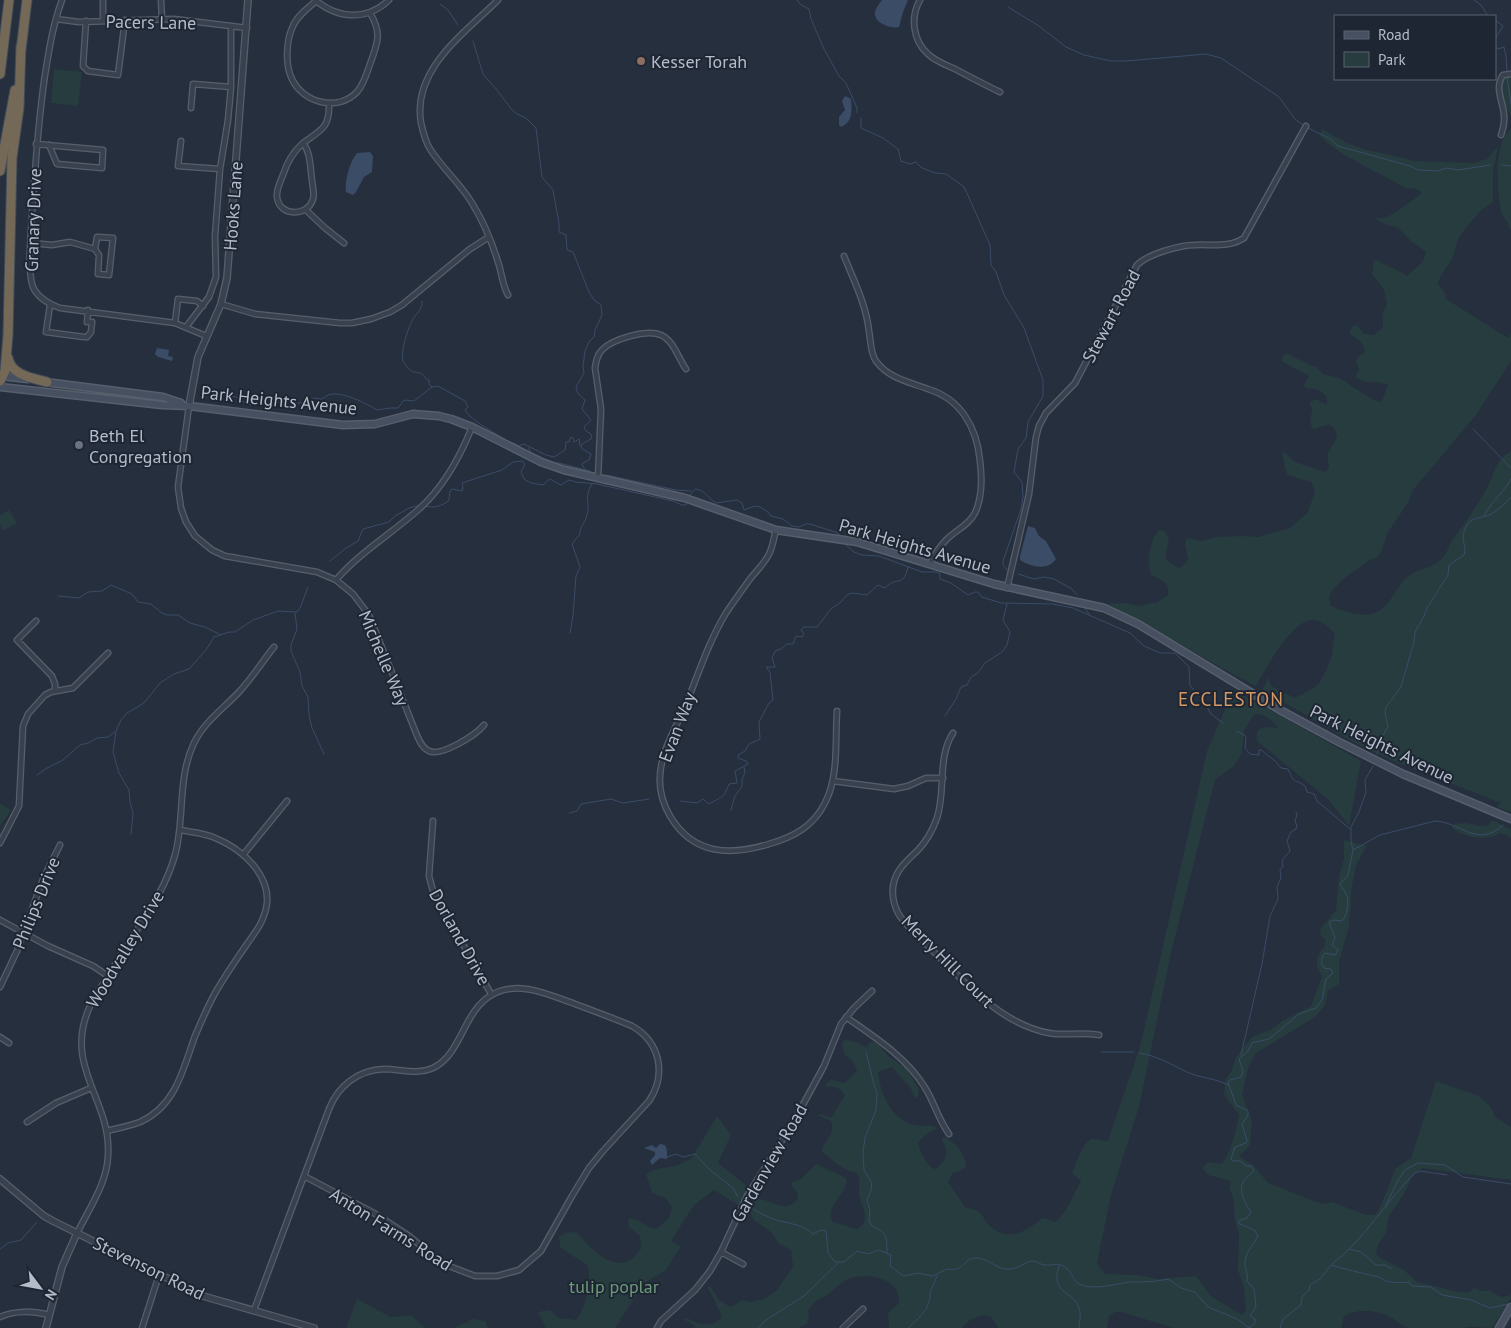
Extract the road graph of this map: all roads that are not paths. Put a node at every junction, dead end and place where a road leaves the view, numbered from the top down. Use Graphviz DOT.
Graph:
graph roads {
  1 [pos="9,0"];
  2 [pos="27,0"];
  3 [pos="62,0"];
  4 [pos="103,0"];
  5 [pos="161,0"];
  6 [pos="248,0"];
  7 [pos="315,0"];
  8 [pos="389,0"];
  9 [pos="498,0"];
  10 [pos="920,0"];
  11 [pos="370,12"];
  12 [pos="56,19"];
  13 [pos="162,19"];
  14 [pos="103,20"];
  15 [pos="125,20"];
  16 [pos="86,21"];
  17 [pos="231,27"];
  18 [pos="247,28"];
  19 [pos="4,44"];
  20 [pos="21,46"];
  21 [pos="0,61"];
  22 [pos="0,74"];
  23 [pos="1508,74"];
  24 [pos="231,87"];
  25 [pos="1000,92"];
  26 [pos="329,103"];
  27 [pos="190,108"];
  28 [pos="1305,127"];
  29 [pos="1501,135"];
  30 [pos="180,141"];
  31 [pos="303,143"];
  32 [pos="36,144"];
  33 [pos="49,145"];
  34 [pos="220,169"];
  35 [pos="0,171"];
  36 [pos="306,210"];
  37 [pos="489,237"];
  38 [pos="344,242"];
  39 [pos="31,243"];
  40 [pos="95,249"];
  41 [pos="844,256"];
  42 [pos="508,295"];
  43 [pos="50,304"];
  44 [pos="221,304"];
  45 [pos="203,306"];
  46 [pos="88,310"];
  47 [pos="175,323"];
  48 [pos="186,327"];
  49 [pos="206,336"];
  50 [pos="7,352"];
  51 [pos="686,370"];
  52 [pos="1,378"];
  53 [pos="47,382"];
  54 [pos="0,387"];
  55 [pos="102,389"];
  56 [pos="149,395"];
  57 [pos="125,401"];
  58 [pos="189,406"];
  59 [pos="472,427"];
  60 [pos="598,478"];
  61 [pos="776,530"];
  62 [pos="930,564"];
  63 [pos="336,580"];
  64 [pos="1007,588"];
  65 [pos="36,621"];
  66 [pos="274,646"];
  67 [pos="108,653"];
  68 [pos="55,691"];
  69 [pos="837,711"];
  70 [pos="484,725"];
  71 [pos="953,733"];
  72 [pos="943,778"];
  73 [pos="833,781"];
  74 [pos="287,801"];
  75 [pos="1511,819"];
  76 [pos="433,821"];
  77 [pos="180,830"];
  78 [pos="0,843"];
  79 [pos="60,845"];
  80 [pos="243,855"];
  81 [pos="0,920"];
  82 [pos="24,933"];
  83 [pos="108,976"];
  84 [pos="0,988"];
  85 [pos="872,991"];
  86 [pos="491,994"];
  87 [pos="846,1017"];
  88 [pos="1099,1035"];
  89 [pos="0,1038"];
  90 [pos="9,1043"];
  91 [pos="90,1088"];
  92 [pos="27,1122"];
  93 [pos="107,1131"];
  94 [pos="949,1134"];
  95 [pos="304,1176"];
  96 [pos="0,1179"];
  97 [pos="77,1234"];
  98 [pos="721,1252"];
  99 [pos="743,1264"];
  100 [pos="159,1275"];
  101 [pos="1511,1307"];
  102 [pos="864,1309"];
  103 [pos="254,1310"];
  104 [pos="49,1316"];
  105 [pos="0,1317"];
  106 [pos="46,1328"];
  107 [pos="142,1328"];
  108 [pos="314,1328"];
  109 [pos="657,1328"];
  110 [pos="843,1328"];
  111 [pos="1499,1328"];
  1 -- 19 [label="highway"];
  2 -- 20 [label="highway"];
  3 -- 12 [label="street, Granary Drive"];
  4 -- 14 [label="street"];
  5 -- 13 [label="street"];
  6 -- 18 [label="street, Hooks Lane"];
  7 -- 11 [label="street"];
  7 -- 26 [label="street"];
  8 -- 11 [label="street"];
  9 -- 37 [label="street"];
  10 -- 25 [label="street"];
  11 -- 26 [label="street"];
  12 -- 16 [label="street, Pacers Lane"];
  12 -- 32 [label="street, Granary Drive"];
  13 -- 15 [label="street, Pacers Lane"];
  13 -- 17 [label="street, Pacers Lane"];
  14 -- 15 [label="street, Pacers Lane"];
  14 -- 16 [label="street, Pacers Lane"];
  15 -- 16 [label="street"];
  17 -- 18 [label="street, Pacers Lane"];
  17 -- 24 [label="street"];
  18 -- 44 [label="street, Hooks Lane"];
  19 -- 21 [label="highway"];
  19 -- 22 [label="highway"];
  20 -- 35 [label="highway"];
  20 -- 50 [label="highway"];
  23 -- 29 [label="street"];
  24 -- 27 [label="street"];
  24 -- 34 [label="street"];
  26 -- 31 [label="street"];
  28 -- 64 [label="street, Stewart Road"];
  30 -- 34 [label="street"];
  31 -- 36 [label="street"];
  31 -- 36 [label="street"];
  32 -- 33 [label="street"];
  32 -- 39 [label="street, Granary Drive"];
  33 -- 33 [label="street"];
  34 -- 45 [label="street"];
  36 -- 38 [label="street"];
  37 -- 42 [label="street"];
  37 -- 44 [label="street"];
  39 -- 40 [label="street"];
  39 -- 43 [label="street, Granary Drive"];
  40 -- 40 [label="street"];
  41 -- 62 [label="street"];
  43 -- 46 [label="street"];
  43 -- 46 [label="street"];
  44 -- 49 [label="street, Hooks Lane"];
  45 -- 47 [label="street"];
  45 -- 48 [label="street"];
  46 -- 47 [label="street"];
  47 -- 48 [label="street"];
  48 -- 49 [label="street"];
  49 -- 58 [label="street, Hooks Lane"];
  50 -- 52 [label="highway"];
  50 -- 53 [label="highway"];
  51 -- 60 [label="street"];
  52 -- 53 [label="main road, Park Heights Avenue"];
  53 -- 55 [label="main road, Park Heights Avenue"];
  54 -- 57 [label="main road, Park Heights Avenue"];
  55 -- 56 [label="main road, Park Heights Avenue"];
  55 -- 57 [label="main road"];
  56 -- 57 [label="main road"];
  56 -- 58 [label="main road, Park Heights Avenue"];
  57 -- 58 [label="main road, Park Heights Avenue"];
  58 -- 59 [label="main road, Park Heights Avenue"];
  58 -- 63 [label="street, Michelle Way"];
  59 -- 60 [label="main road, Park Heights Avenue"];
  59 -- 63 [label="street"];
  60 -- 61 [label="main road, Park Heights Avenue"];
  61 -- 62 [label="main road, Park Heights Avenue"];
  61 -- 73 [label="street, Evan Way"];
  62 -- 64 [label="main road, Park Heights Avenue"];
  63 -- 70 [label="street, Michelle Way"];
  64 -- 75 [label="main road, Park Heights Avenue"];
  65 -- 68 [label="street"];
  66 -- 77 [label="street, Woodvalley Drive"];
  67 -- 68 [label="street"];
  68 -- 78 [label="street"];
  69 -- 73 [label="street, Evan Way"];
  71 -- 72 [label="street, Merry Hill Court"];
  72 -- 73 [label="street"];
  72 -- 88 [label="street, Merry Hill Court"];
  74 -- 80 [label="street"];
  76 -- 86 [label="street, Dorland Drive"];
  77 -- 80 [label="street"];
  77 -- 83 [label="street, Woodvalley Drive"];
  79 -- 82 [label="street, Philips Drive"];
  80 -- 93 [label="street"];
  81 -- 82 [label="street"];
  82 -- 83 [label="street"];
  82 -- 84 [label="street, Philips Drive"];
  83 -- 91 [label="street, Woodvalley Drive"];
  85 -- 87 [label="street, Gardenview Road"];
  86 -- 95 [label="street"];
  86 -- 95 [label="street, Anton Farms Road"];
  87 -- 94 [label="street"];
  87 -- 98 [label="street, Gardenview Road"];
  89 -- 90 [label="street"];
  91 -- 92 [label="street"];
  91 -- 93 [label="street, Woodvalley Drive"];
  93 -- 97 [label="street, Woodvalley Drive"];
  95 -- 103 [label="street"];
  96 -- 97 [label="street, Stevenson Road"];
  97 -- 100 [label="street, Stevenson Road"];
  97 -- 104 [label="street, Woodvalley Drive"];
  98 -- 99 [label="street"];
  98 -- 109 [label="street, Gardenview Road"];
  100 -- 103 [label="street, Stevenson Road"];
  100 -- 107 [label="street"];
  101 -- 111 [label="main road"];
  102 -- 110 [label="street"];
  103 -- 108 [label="street, Stevenson Road"];
  104 -- 105 [label="street"];
  104 -- 106 [label="street, Woodvalley Drive"];
}
